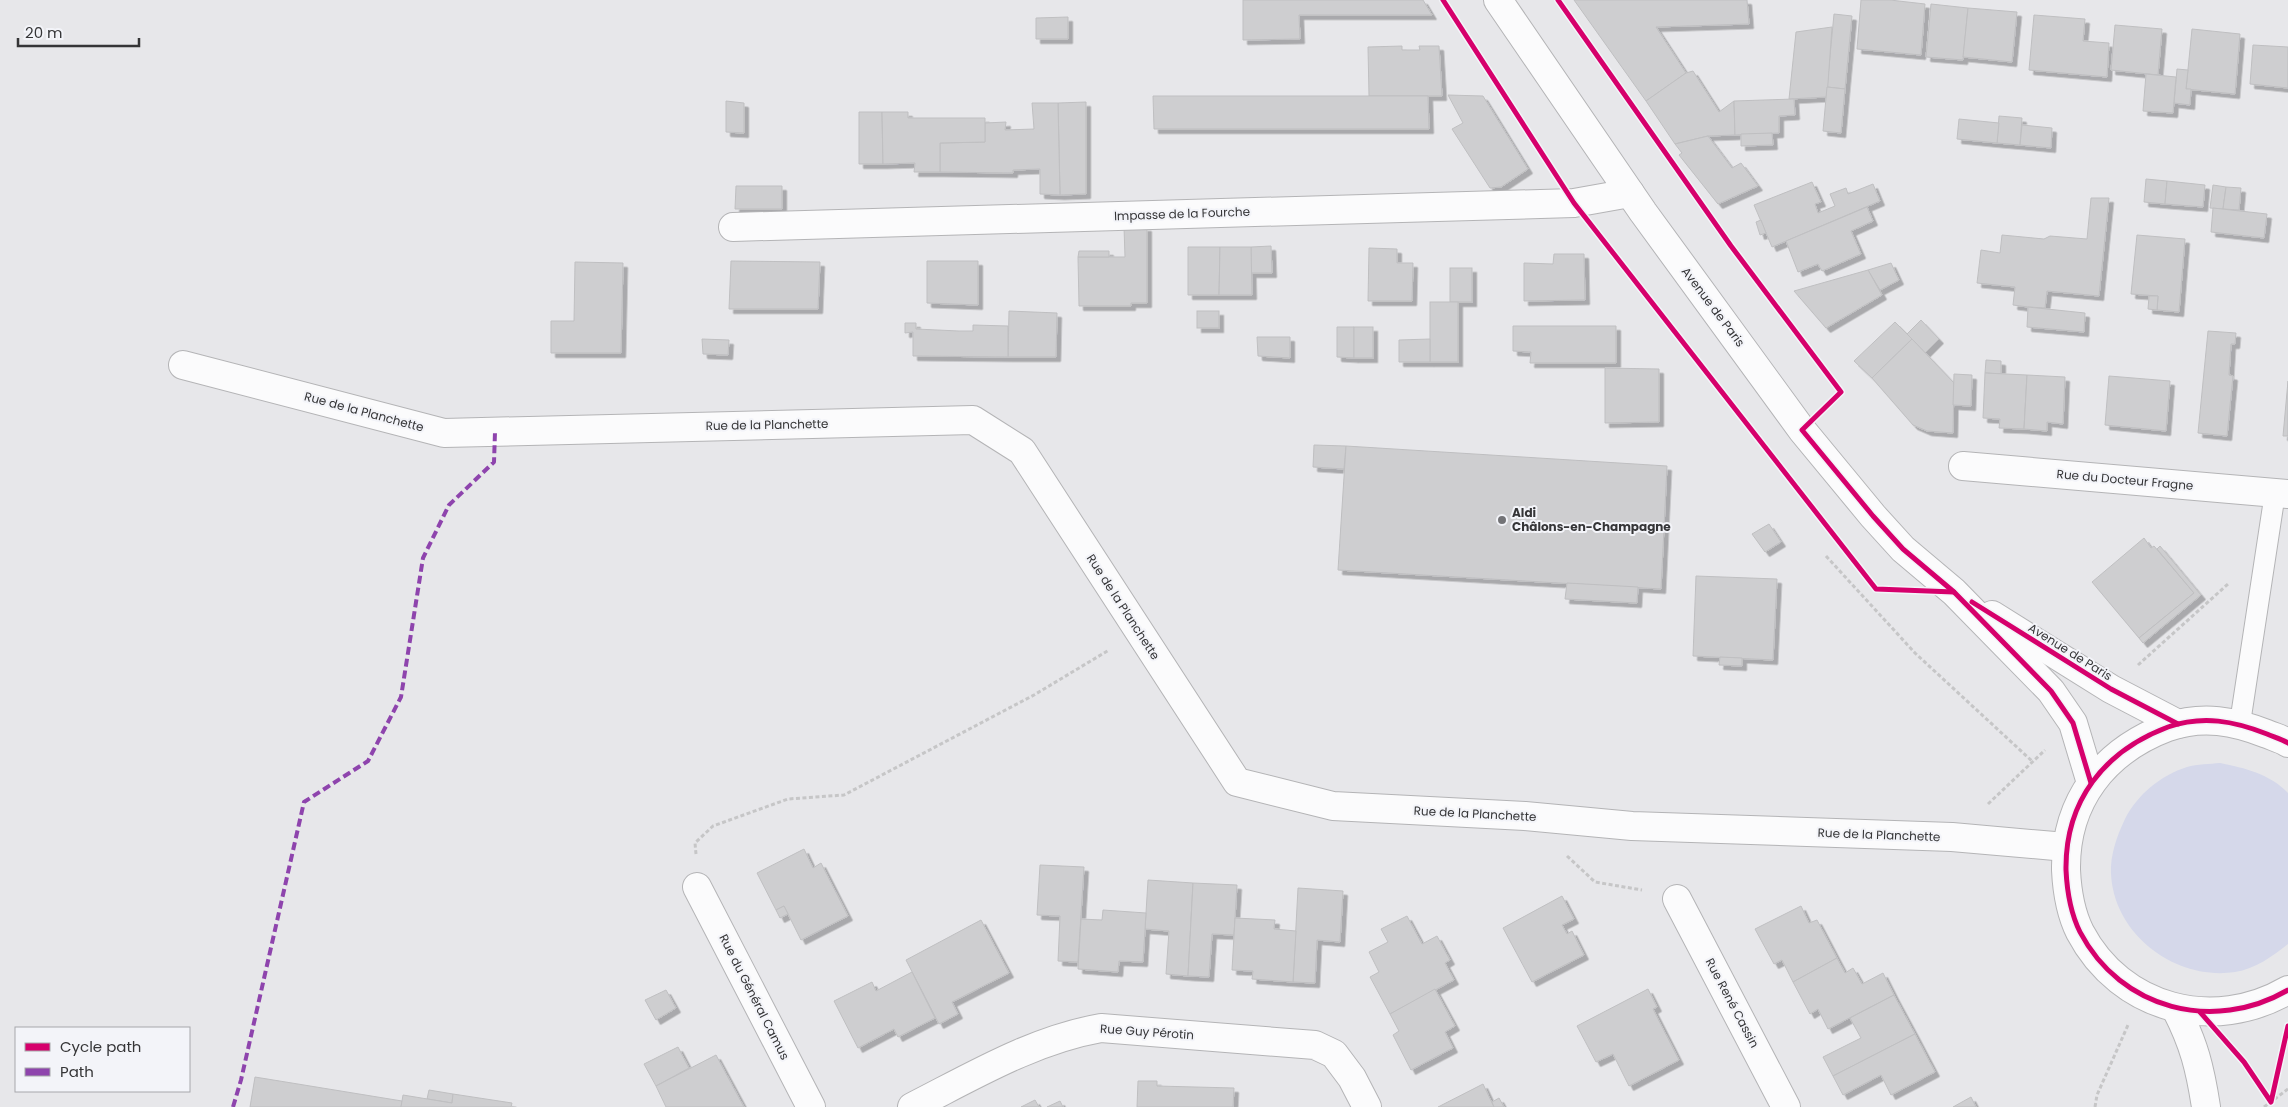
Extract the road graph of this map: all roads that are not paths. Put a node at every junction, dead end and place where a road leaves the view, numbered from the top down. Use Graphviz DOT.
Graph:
graph roads {
  1 [pos="1498,0"];
  2 [pos="1630,193"];
  3 [pos="733,227"];
  4 [pos="183,365"];
  5 [pos="1963,466"];
  6 [pos="2282,494"];
  7 [pos="1954,592"];
  8 [pos="2240,723"];
  9 [pos="2178,724"];
  10 [pos="2288,743"];
  11 [pos="2091,783"];
  12 [pos="2066,847"];
  13 [pos="697,887"];
  14 [pos="1677,899"];
  15 [pos="2288,990"];
  16 [pos="2176,1008"];
  17 [pos="811,1107"];
  18 [pos="912,1107"];
  19 [pos="1367,1107"];
  20 [pos="1786,1107"];
  21 [pos="2206,1107"];
  1 -- 2 [label="street, Avenue de Paris"];
  2 -- 3 [label="street, Impasse de la Fourche"];
  2 -- 7 [label="street, Avenue de Paris"];
  4 -- 12 [label="street, Rue de la Planchette"];
  5 -- 6 [label="street, Rue du Docteur Fragne"];
  6 -- 8 [label="lane"];
  7 -- 9 [label="street, Avenue de Paris"];
  7 -- 11 [label="street, Avenue de Paris"];
  8 -- 9 [label="street"];
  8 -- 10 [label="street"];
  9 -- 11 [label="street"];
  11 -- 12 [label="street"];
  12 -- 16 [label="street"];
  13 -- 17 [label="street, Rue du Général Camus"];
  14 -- 20 [label="street, Rue René Cassin"];
  15 -- 16 [label="street"];
  16 -- 21 [label="street"];
  18 -- 19 [label="street, Rue Guy Pérotin"];
}
